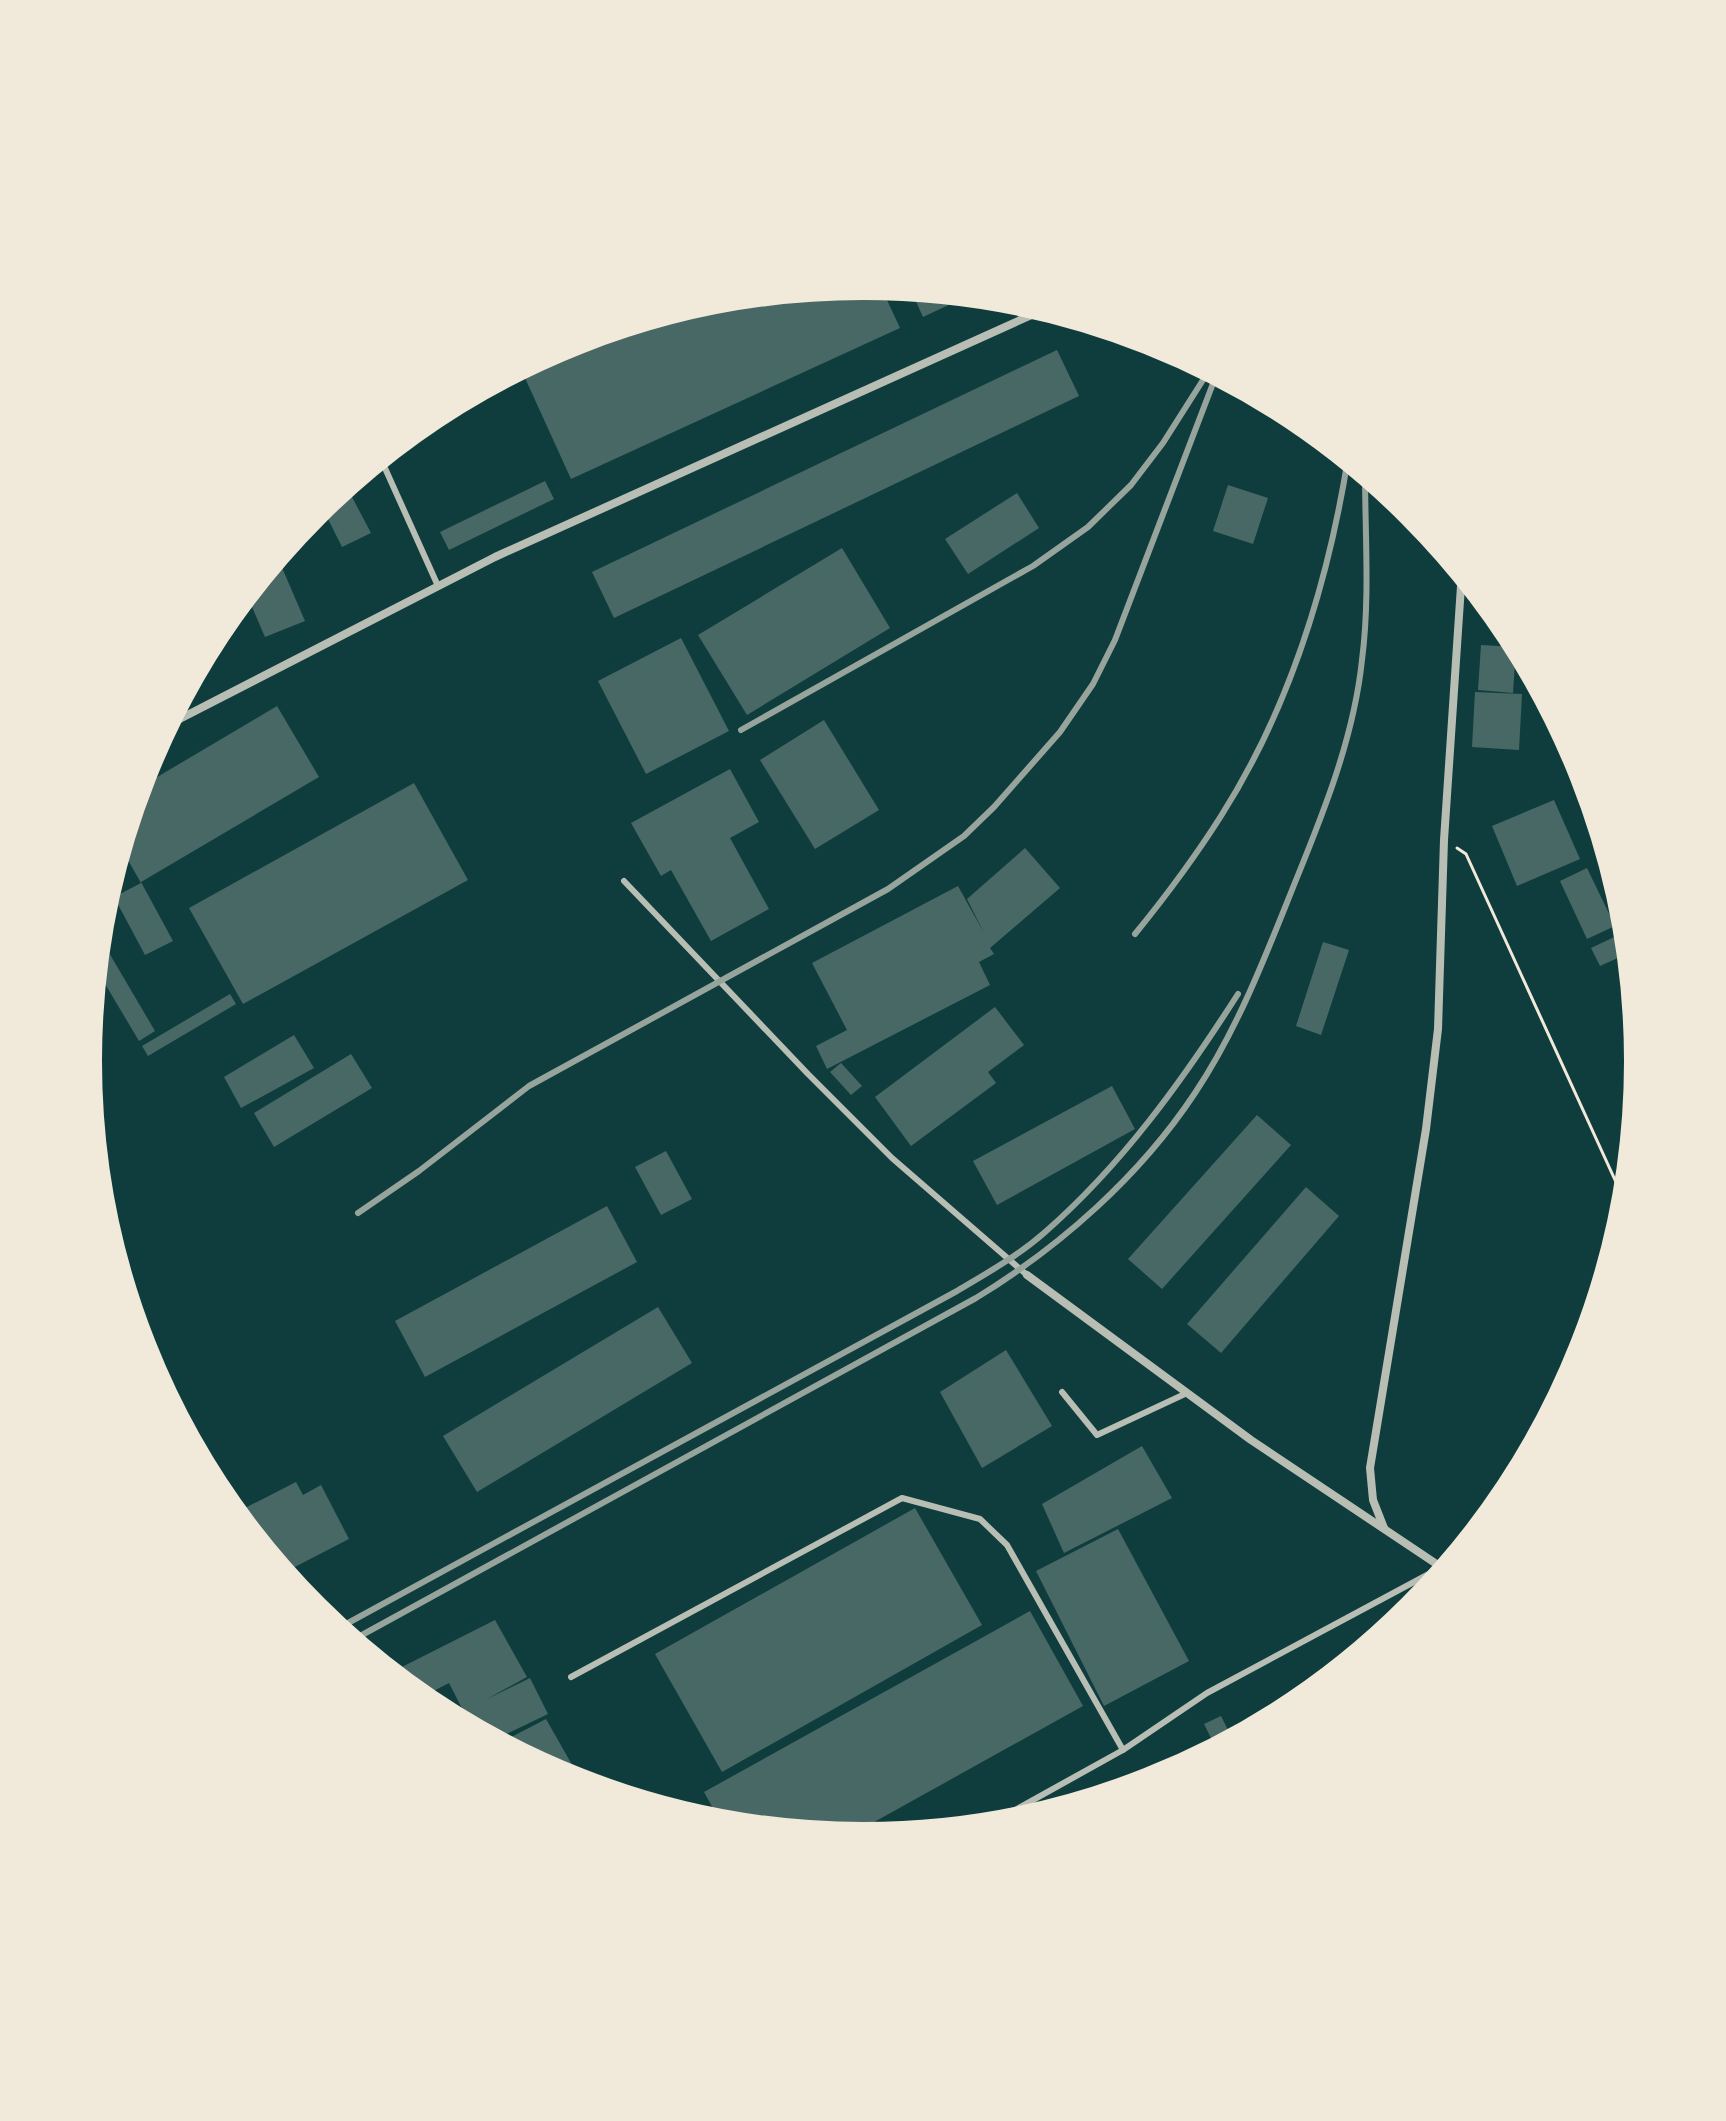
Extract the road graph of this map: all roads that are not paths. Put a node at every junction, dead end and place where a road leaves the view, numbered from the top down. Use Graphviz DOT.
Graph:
graph roads {
  1 [pos="1029,316"];
  2 [pos="384,467"];
  3 [pos="438,586"];
  4 [pos="1461,587"];
  5 [pos="182,718"];
  6 [pos="624,881"];
  7 [pos="1027,1275"];
  8 [pos="1062,1392"];
  9 [pos="1187,1393"];
  10 [pos="1384,1528"];
  11 [pos="1437,1565"];
  12 [pos="1422,1580"];
  13 [pos="571,1677"];
  14 [pos="1123,1750"];
  15 [pos="1020,1807"];
  1 -- 3 [label="street"];
  2 -- 3 [label="lane"];
  3 -- 5 [label="street"];
  4 -- 10 [label="street"];
  6 -- 7 [label="lane"];
  7 -- 9 [label="street"];
  8 -- 9 [label="lane"];
  9 -- 10 [label="street"];
  10 -- 11 [label="street"];
  12 -- 14 [label="lane"];
  13 -- 14 [label="lane"];
  14 -- 15 [label="lane"];
}
